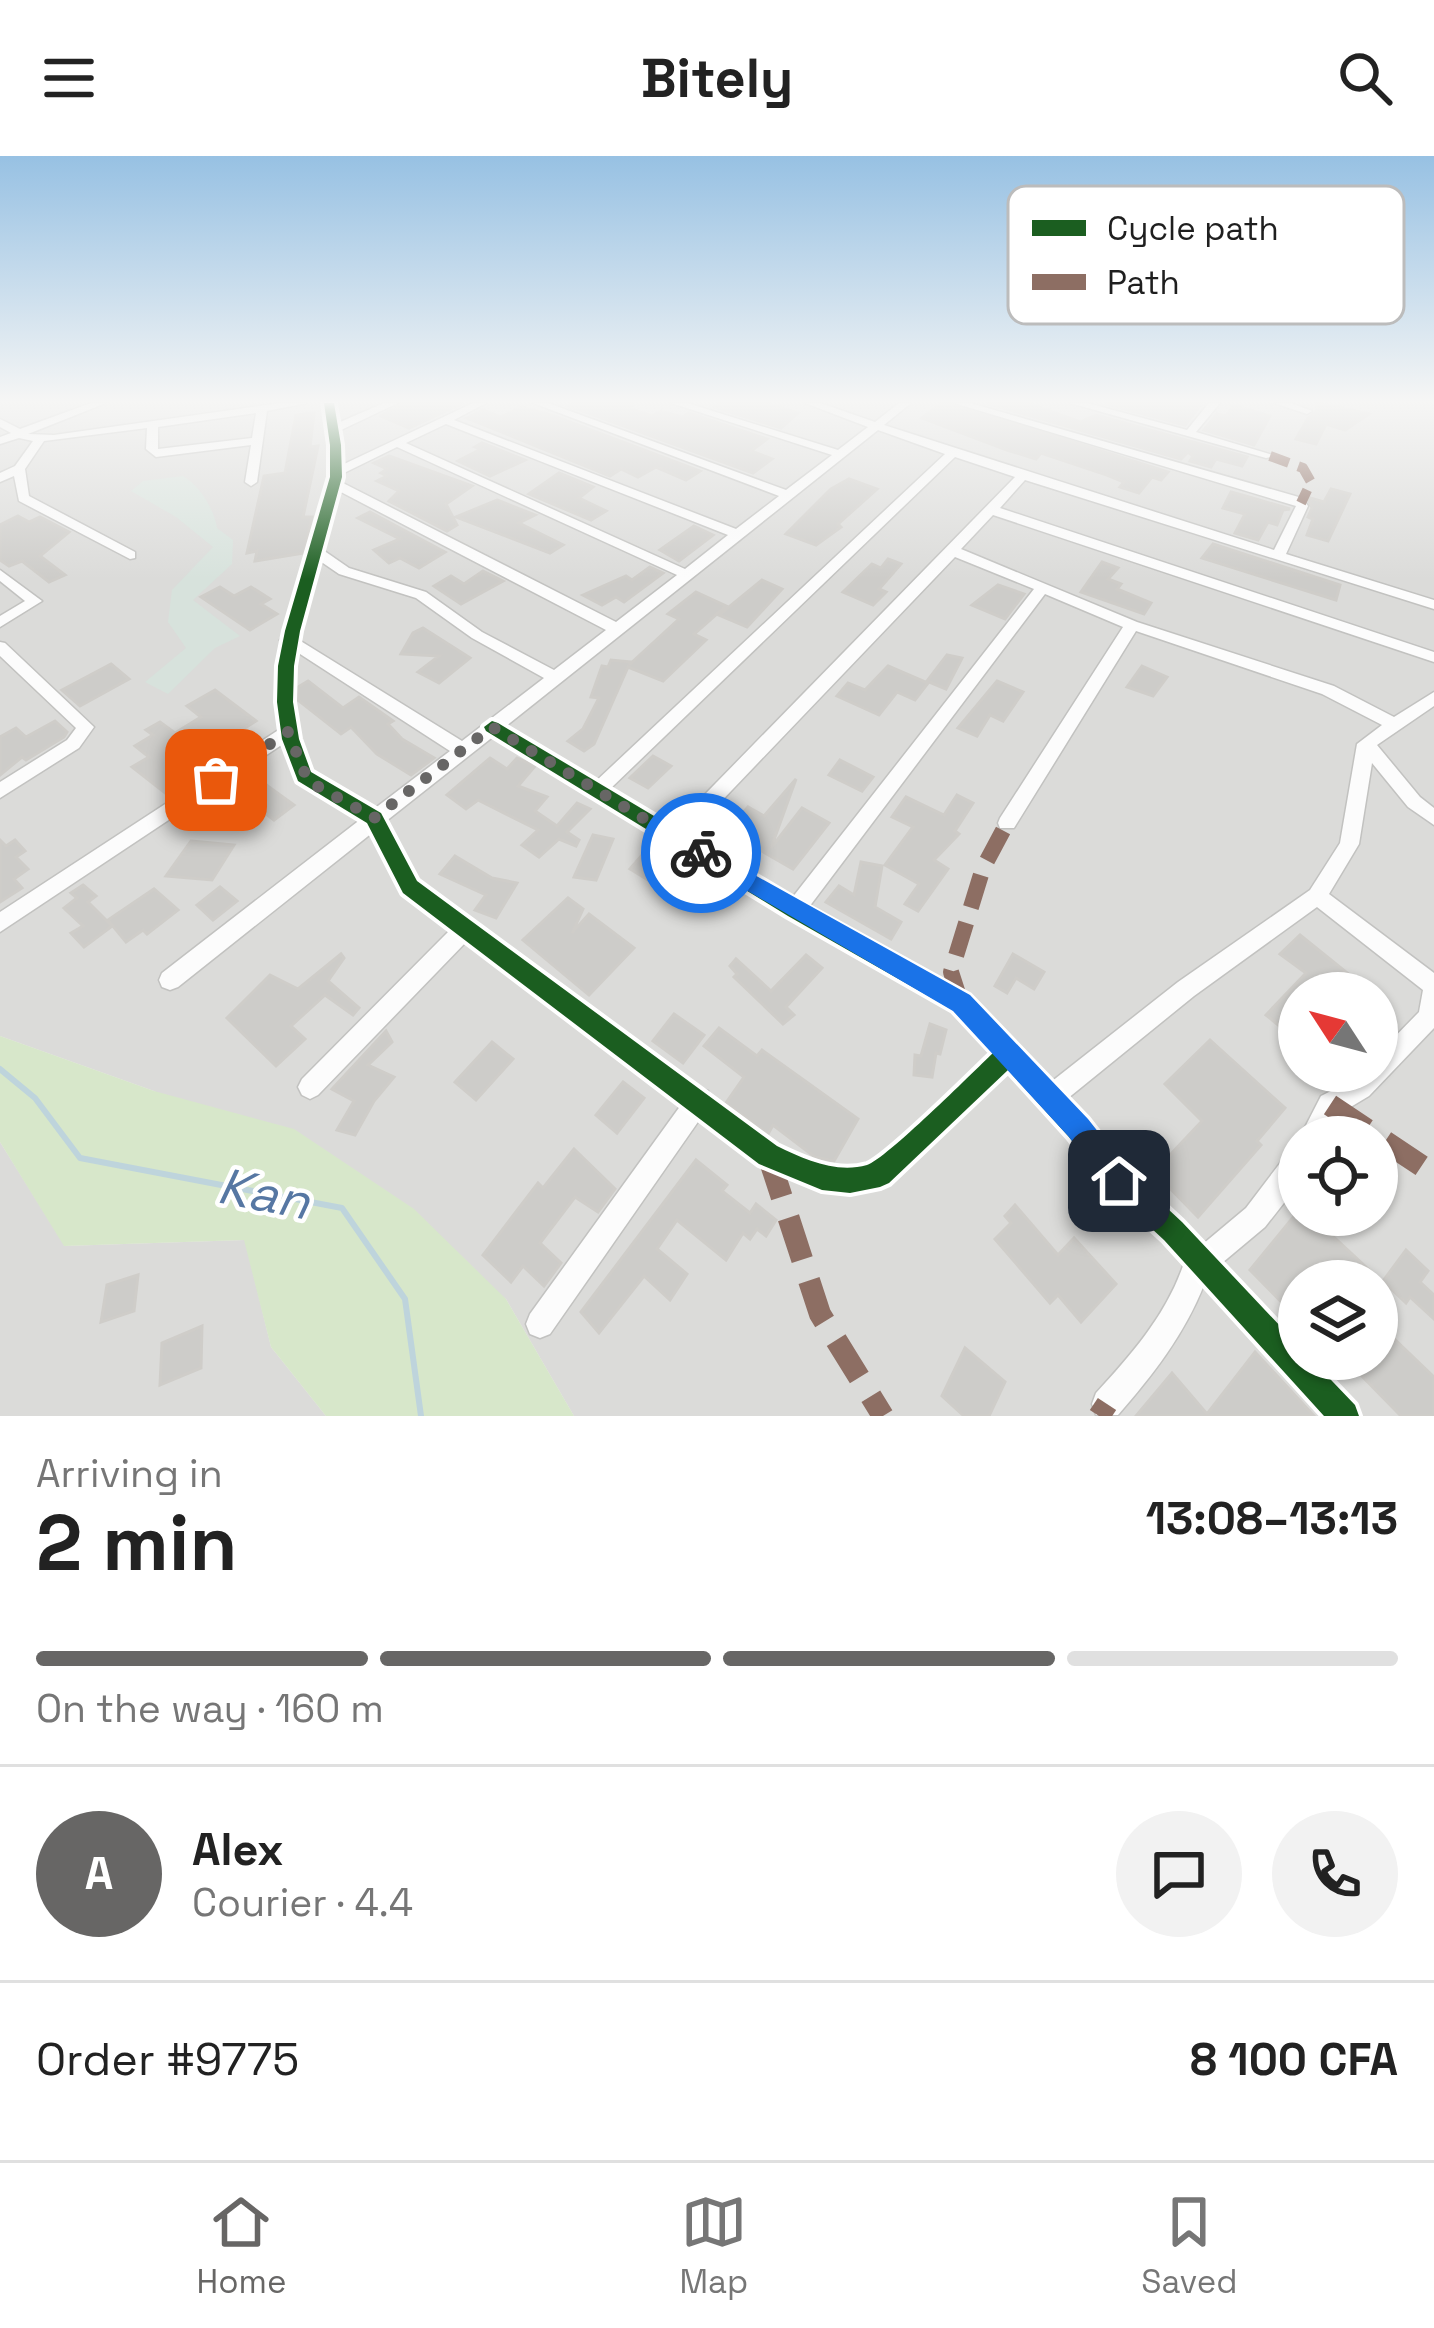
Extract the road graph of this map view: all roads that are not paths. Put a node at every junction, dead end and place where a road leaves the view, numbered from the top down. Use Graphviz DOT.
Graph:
graph roads {
  1 [pos="24,462"];
  2 [pos="254,462"];
  3 [pos="335,462"];
  4 [pos="366,462"];
  5 [pos="438,462"];
  6 [pos="553,462"];
  7 [pos="698,462"];
  8 [pos="829,462"];
  9 [pos="944,462"];
  10 [pos="984,462"];
  11 [pos="1162,462"];
  12 [pos="19,469"];
  13 [pos="1023,473"];
  14 [pos="0,478"];
  15 [pos="335,479"];
  16 [pos="251,482"];
  17 [pos="788,495"];
  18 [pos="995,511"];
  19 [pos="737,534"];
  20 [pos="314,550"];
  21 [pos="953,550"];
  22 [pos="130,555"];
  23 [pos="1278,557"];
  24 [pos="0,574"];
  25 [pos="686,574"];
  26 [pos="1042,588"];
  27 [pos="1434,605"];
  28 [pos="0,622"];
  29 [pos="1132,625"];
  30 [pos="615,628"];
  31 [pos="288,640"];
  32 [pos="0,647"];
  33 [pos="1434,657"];
  34 [pos="554,676"];
  35 [pos="1434,698"];
  36 [pos="1393,723"];
  37 [pos="492,727"];
  38 [pos="288,732"];
  39 [pos="1366,744"];
  40 [pos="462,750"];
  41 [pos="597,790"];
  42 [pos="0,791"];
  43 [pos="374,818"];
  44 [pos="1434,818"];
  45 [pos="1007,824"];
  46 [pos="675,837"];
  47 [pos="1317,896"];
  48 [pos="795,910"];
  49 [pos="1,923"];
  50 [pos="466,928"];
  51 [pos="170,980"];
  52 [pos="1434,987"];
  53 [pos="1008,1055"];
  54 [pos="310,1087"];
  55 [pos="1049,1097"];
  56 [pos="699,1100"];
  57 [pos="1324,1116"];
  58 [pos="1278,1194"];
  59 [pos="1198,1263"];
  60 [pos="540,1324"];
  61 [pos="1107,1404"];
  62 [pos="1343,1416"];
  1 -- 12 [label="street"];
  2 -- 16 [label="street"];
  3 -- 15 [label="street"];
  4 -- 15 [label="street"];
  5 -- 25 [label="street"];
  6 -- 19 [label="street"];
  7 -- 17 [label="street"];
  8 -- 17 [label="street"];
  9 -- 41 [label="street"];
  10 -- 13 [label="street"];
  11 -- 23 [label="street"];
  12 -- 14 [label="street"];
  12 -- 22 [label="street"];
  13 -- 18 [label="street"];
  13 -- 23 [label="street"];
  15 -- 20 [label="street"];
  15 -- 30 [label="street"];
  17 -- 19 [label="street"];
  18 -- 21 [label="street"];
  18 -- 33 [label="street"];
  19 -- 25 [label="street"];
  20 -- 31 [label="street"];
  20 -- 34 [label="street"];
  21 -- 26 [label="street"];
  21 -- 46 [label="street"];
  23 -- 27 [label="street"];
  24 -- 28 [label="street"];
  25 -- 30 [label="street"];
  26 -- 29 [label="street"];
  26 -- 48 [label="street"];
  29 -- 36 [label="street"];
  29 -- 45 [label="street"];
  30 -- 34 [label="street"];
  31 -- 38 [label="street"];
  31 -- 40 [label="street"];
  32 -- 42 [label="street"];
  34 -- 37 [label="street"];
  35 -- 36 [label="street"];
  36 -- 39 [label="street"];
  37 -- 40 [label="street"];
  37 -- 41 [label="street"];
  38 -- 43 [label="street"];
  38 -- 49 [label="street"];
  39 -- 44 [label="street"];
  39 -- 47 [label="street"];
  40 -- 43 [label="street"];
  41 -- 46 [label="street"];
  43 -- 50 [label="street"];
  43 -- 51 [label="street"];
  46 -- 48 [label="street"];
  47 -- 52 [label="street"];
  47 -- 55 [label="street"];
  48 -- 53 [label="street"];
  50 -- 54 [label="street"];
  50 -- 56 [label="street"];
  52 -- 57 [label="street"];
  53 -- 55 [label="street"];
  53 -- 56 [label="street"];
  55 -- 59 [label="street"];
  56 -- 60 [label="street"];
  58 -- 59 [label="street"];
  59 -- 61 [label="street"];
  59 -- 62 [label="street"];
}
